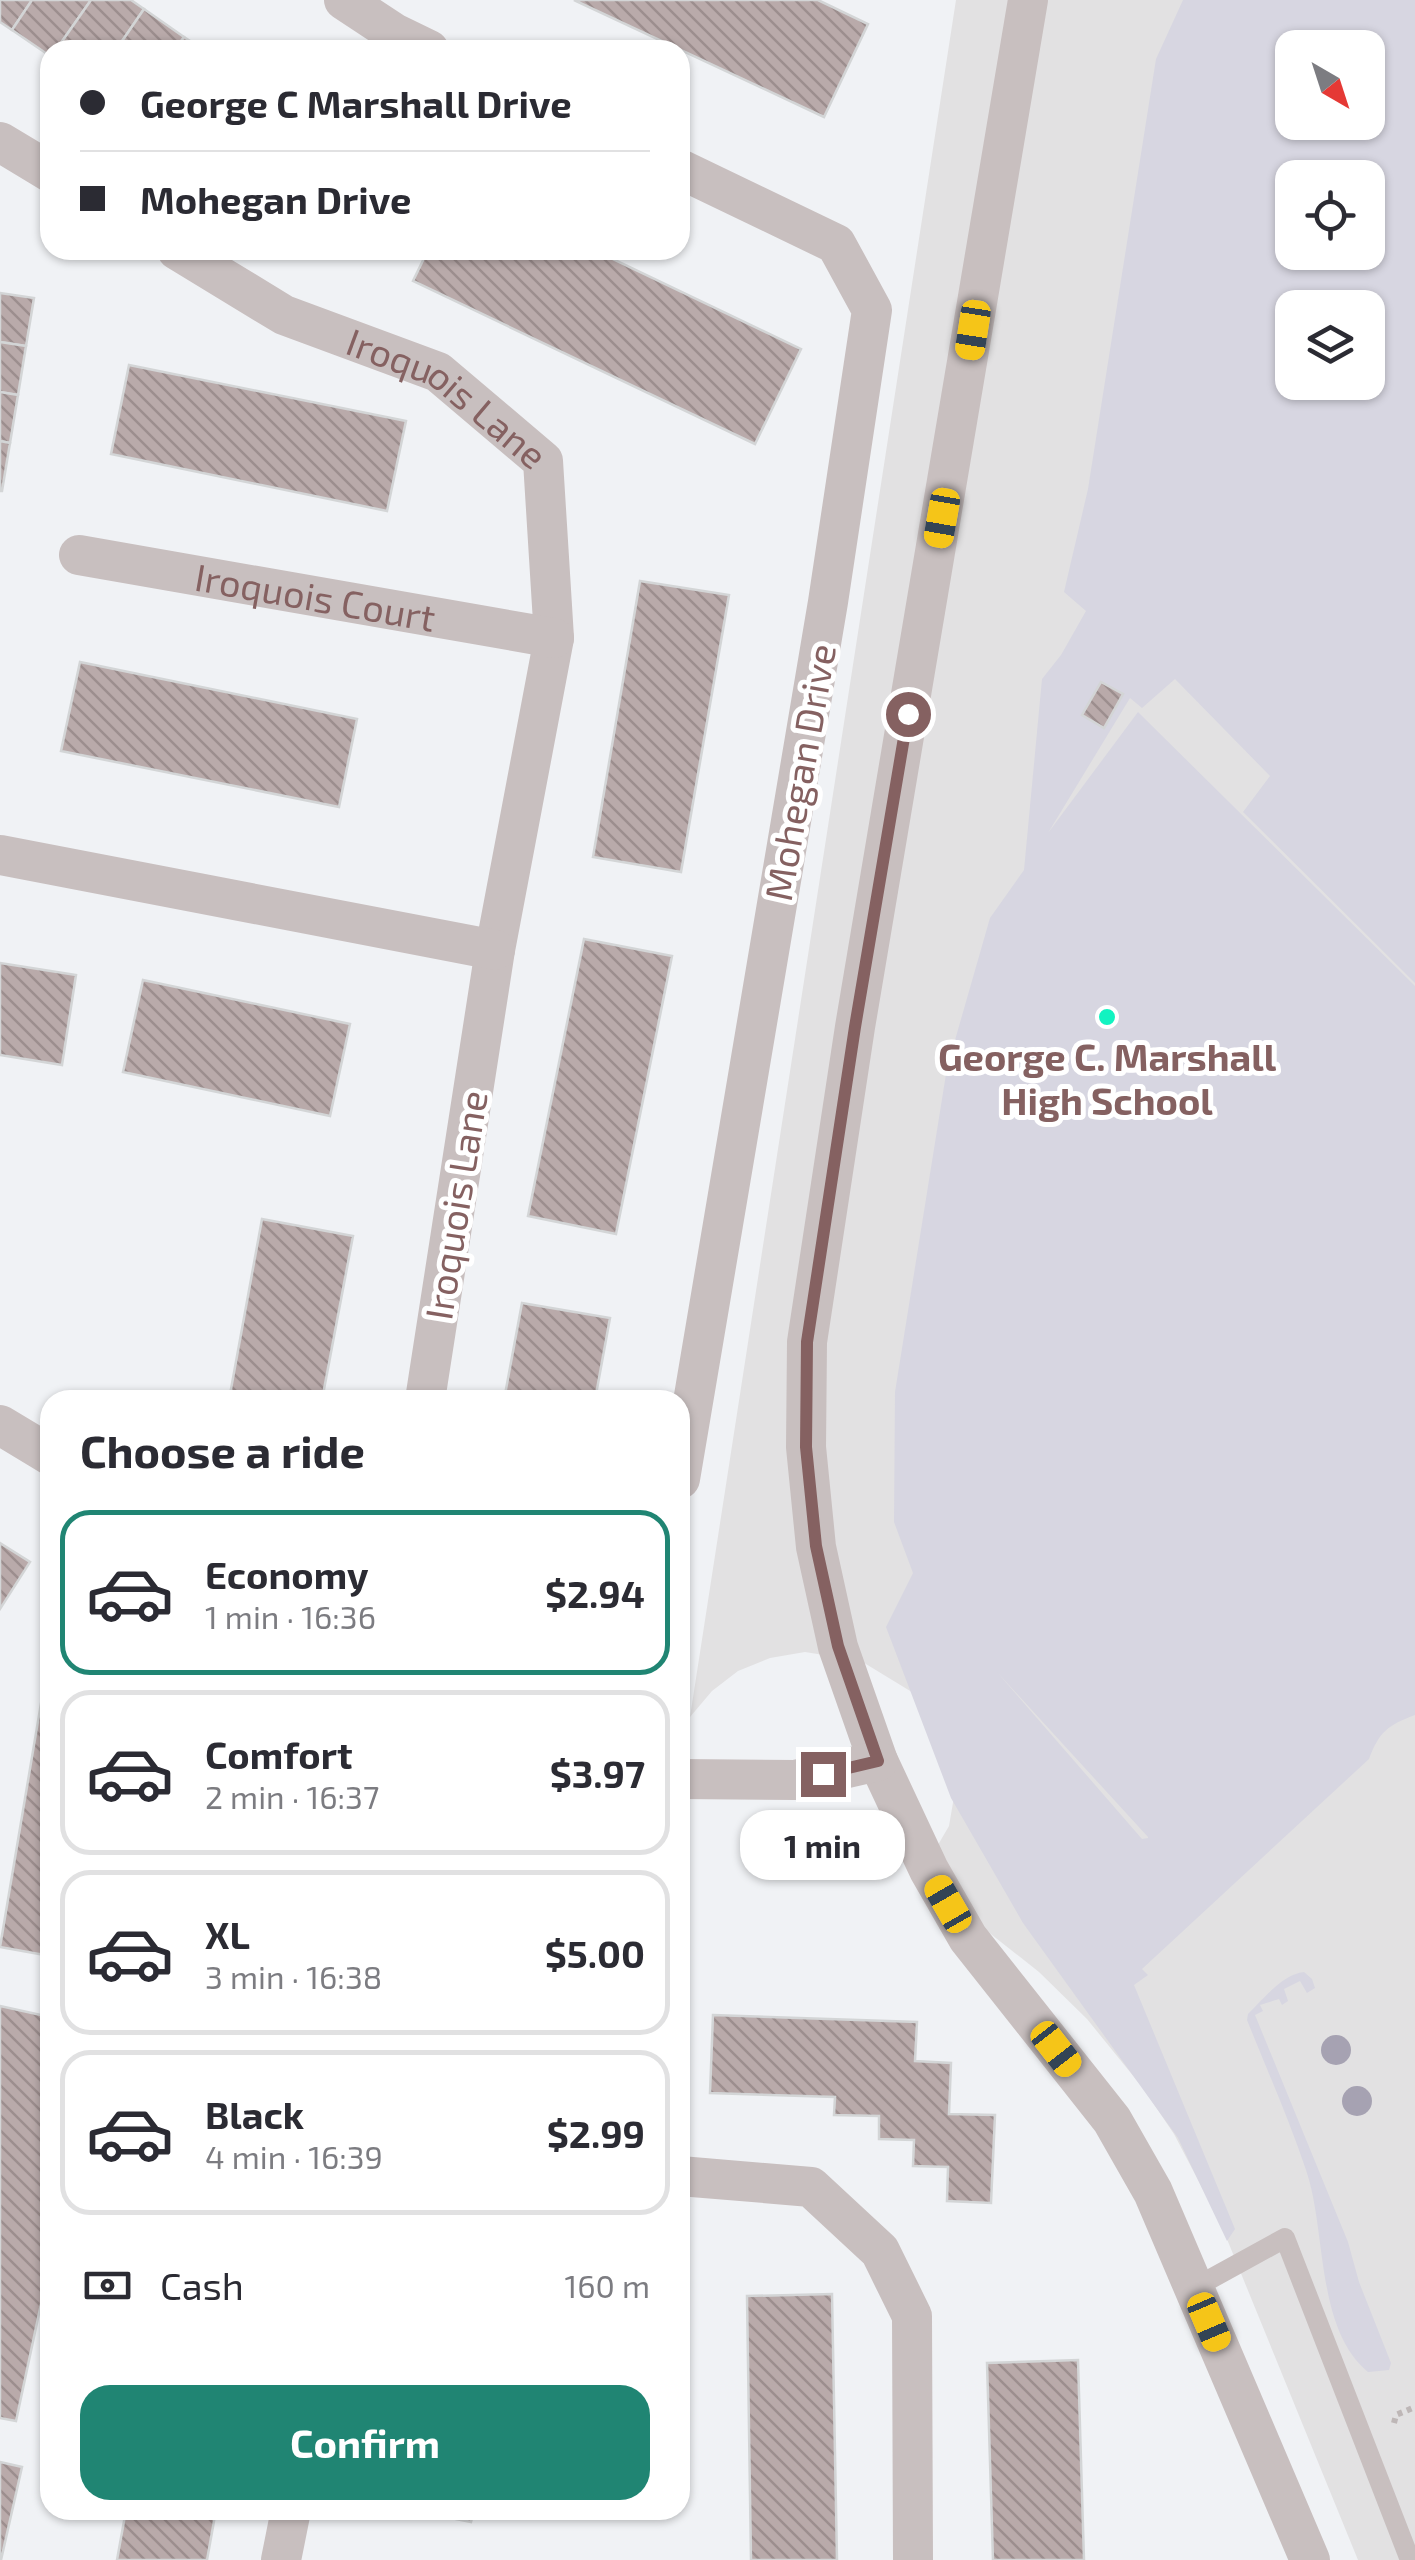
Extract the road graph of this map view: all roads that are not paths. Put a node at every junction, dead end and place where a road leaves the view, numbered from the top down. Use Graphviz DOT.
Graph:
graph roads {
  1 [pos="344,0"];
  2 [pos="1028,0"];
  3 [pos="407,40"];
  4 [pos="0,142"];
  5 [pos="40,166"];
  6 [pos="690,174"];
  7 [pos="193,260"];
  8 [pos="79,554"];
  9 [pos="554,638"];
  10 [pos="0,855"];
  11 [pos="495,950"];
  12 [pos="427,1390"];
  13 [pos="690,1420"];
  14 [pos="0,1424"];
  15 [pos="40,1449"];
  16 [pos="878,1761"];
  17 [pos="690,1779"];
  18 [pos="690,2177"];
  19 [pos="1194,2288"];
  20 [pos="289,2520"];
  21 [pos="281,2560"];
  22 [pos="914,2560"];
  23 [pos="1310,2560"];
  24 [pos="1410,2560"];
  1 -- 3 [label="street"];
  2 -- 16 [label="street"];
  4 -- 5 [label="street"];
  6 -- 13 [label="street, Mohegan Drive"];
  7 -- 9 [label="street, Iroquois Lane"];
  8 -- 9 [label="street, Iroquois Court"];
  9 -- 11 [label="street, Iroquois Lane"];
  10 -- 11 [label="street"];
  11 -- 12 [label="street, Iroquois Lane"];
  14 -- 15 [label="street"];
  16 -- 17 [label="street"];
  16 -- 19 [label="street"];
  18 -- 22 [label="street"];
  19 -- 23 [label="street"];
  19 -- 24 [label="lane"];
  20 -- 21 [label="street"];
}
